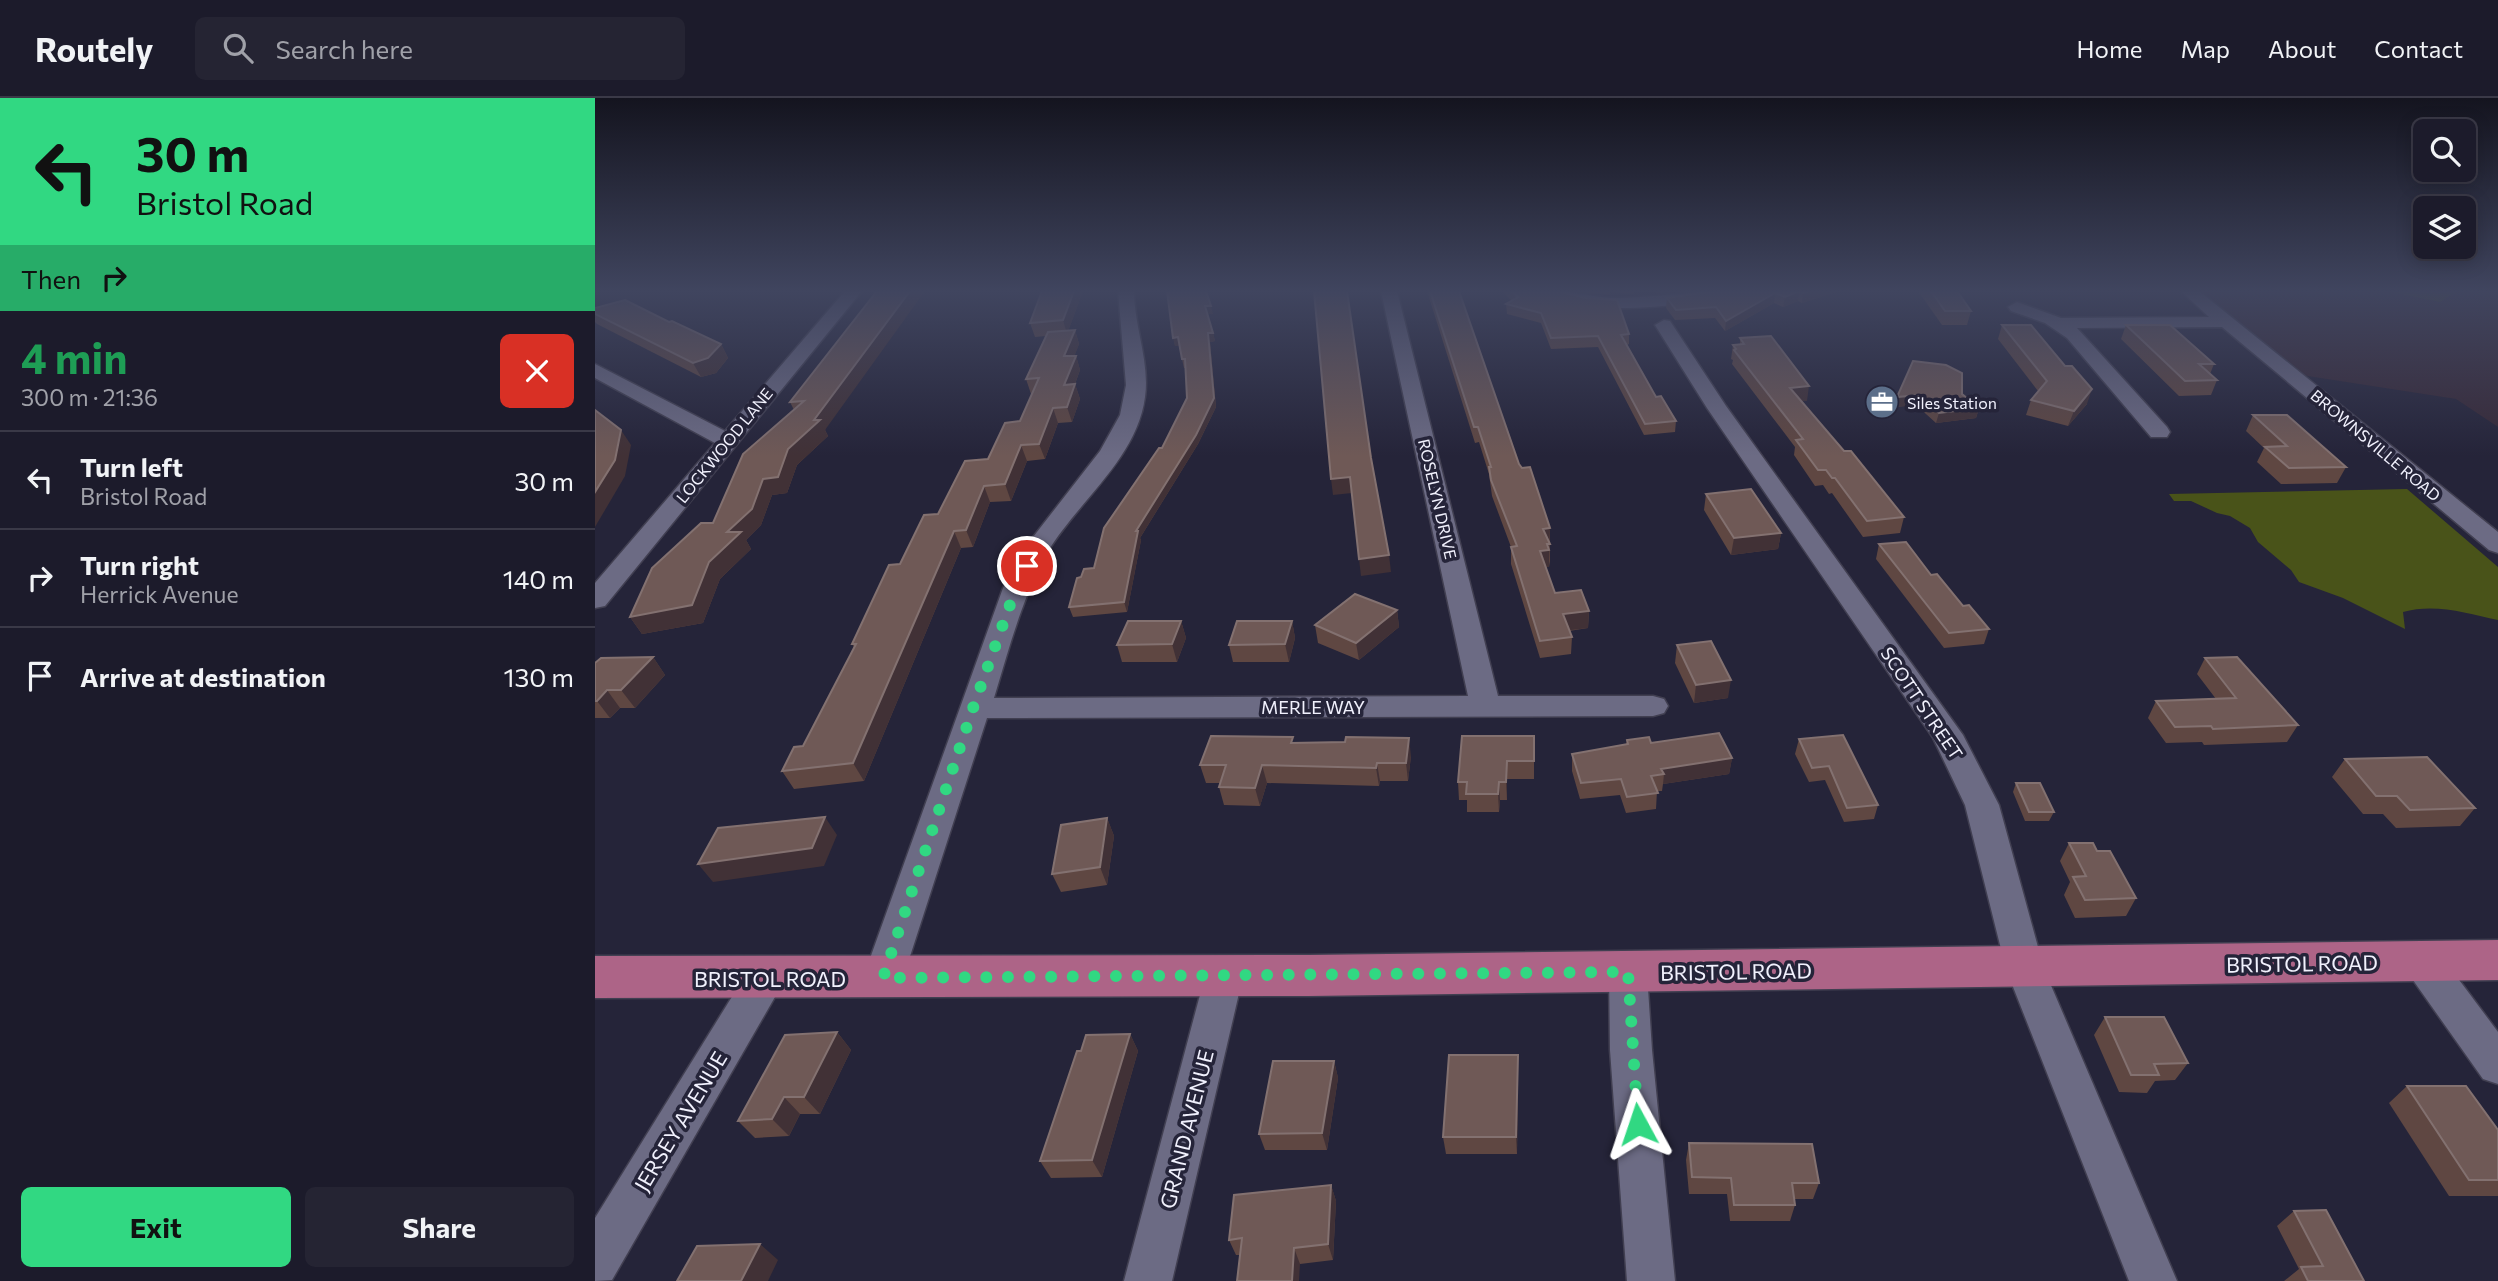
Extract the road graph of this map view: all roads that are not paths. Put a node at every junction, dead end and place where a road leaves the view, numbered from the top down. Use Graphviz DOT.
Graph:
graph roads {
  1 [pos="808,346"];
  2 [pos="1132,346"];
  3 [pos="1402,346"];
  4 [pos="1678,346"];
  5 [pos="2084,346"];
  6 [pos="2257,346"];
  7 [pos="595,370"];
  8 [pos="2159,432"];
  9 [pos="728,441"];
  10 [pos="2498,545"];
  11 [pos="595,600"];
  12 [pos="1653,706"];
  13 [pos="1485,707"];
  14 [pos="973,708"];
  15 [pos="2498,960"];
  16 [pos="2422,961"];
  17 [pos="2025,969"];
  18 [pos="1628,972"];
  19 [pos="1224,976"];
  20 [pos="595,977"];
  21 [pos="765,978"];
  22 [pos="883,978"];
  23 [pos="2498,1065"];
  24 [pos="595,1264"];
  25 [pos="1148,1281"];
  26 [pos="1651,1281"];
  27 [pos="2153,1281"];
  1 -- 9 [label="street, LOCKWOOD LANE"];
  2 -- 14 [label="street"];
  3 -- 13 [label="street, ROSELYN DRIVE"];
  4 -- 17 [label="street, SCOTT STREET"];
  5 -- 8 [label="street"];
  6 -- 10 [label="street, BROWNSVILLE ROAD"];
  7 -- 9 [label="street"];
  9 -- 11 [label="street, LOCKWOOD LANE"];
  12 -- 13 [label="street, MERLE WAY"];
  13 -- 14 [label="street, MERLE WAY"];
  14 -- 22 [label="street"];
  15 -- 16 [label="main road, BRISTOL ROAD"];
  16 -- 17 [label="main road, BRISTOL ROAD"];
  16 -- 23 [label="street"];
  17 -- 18 [label="main road, BRISTOL ROAD"];
  17 -- 27 [label="street, SCOTT STREET"];
  18 -- 19 [label="main road, BRISTOL ROAD"];
  18 -- 26 [label="street"];
  19 -- 22 [label="main road, BRISTOL ROAD"];
  19 -- 25 [label="street, GRAND AVENUE"];
  20 -- 21 [label="main road, BRISTOL ROAD"];
  21 -- 22 [label="main road, BRISTOL ROAD"];
  21 -- 24 [label="street, JERSEY AVENUE"];
}
